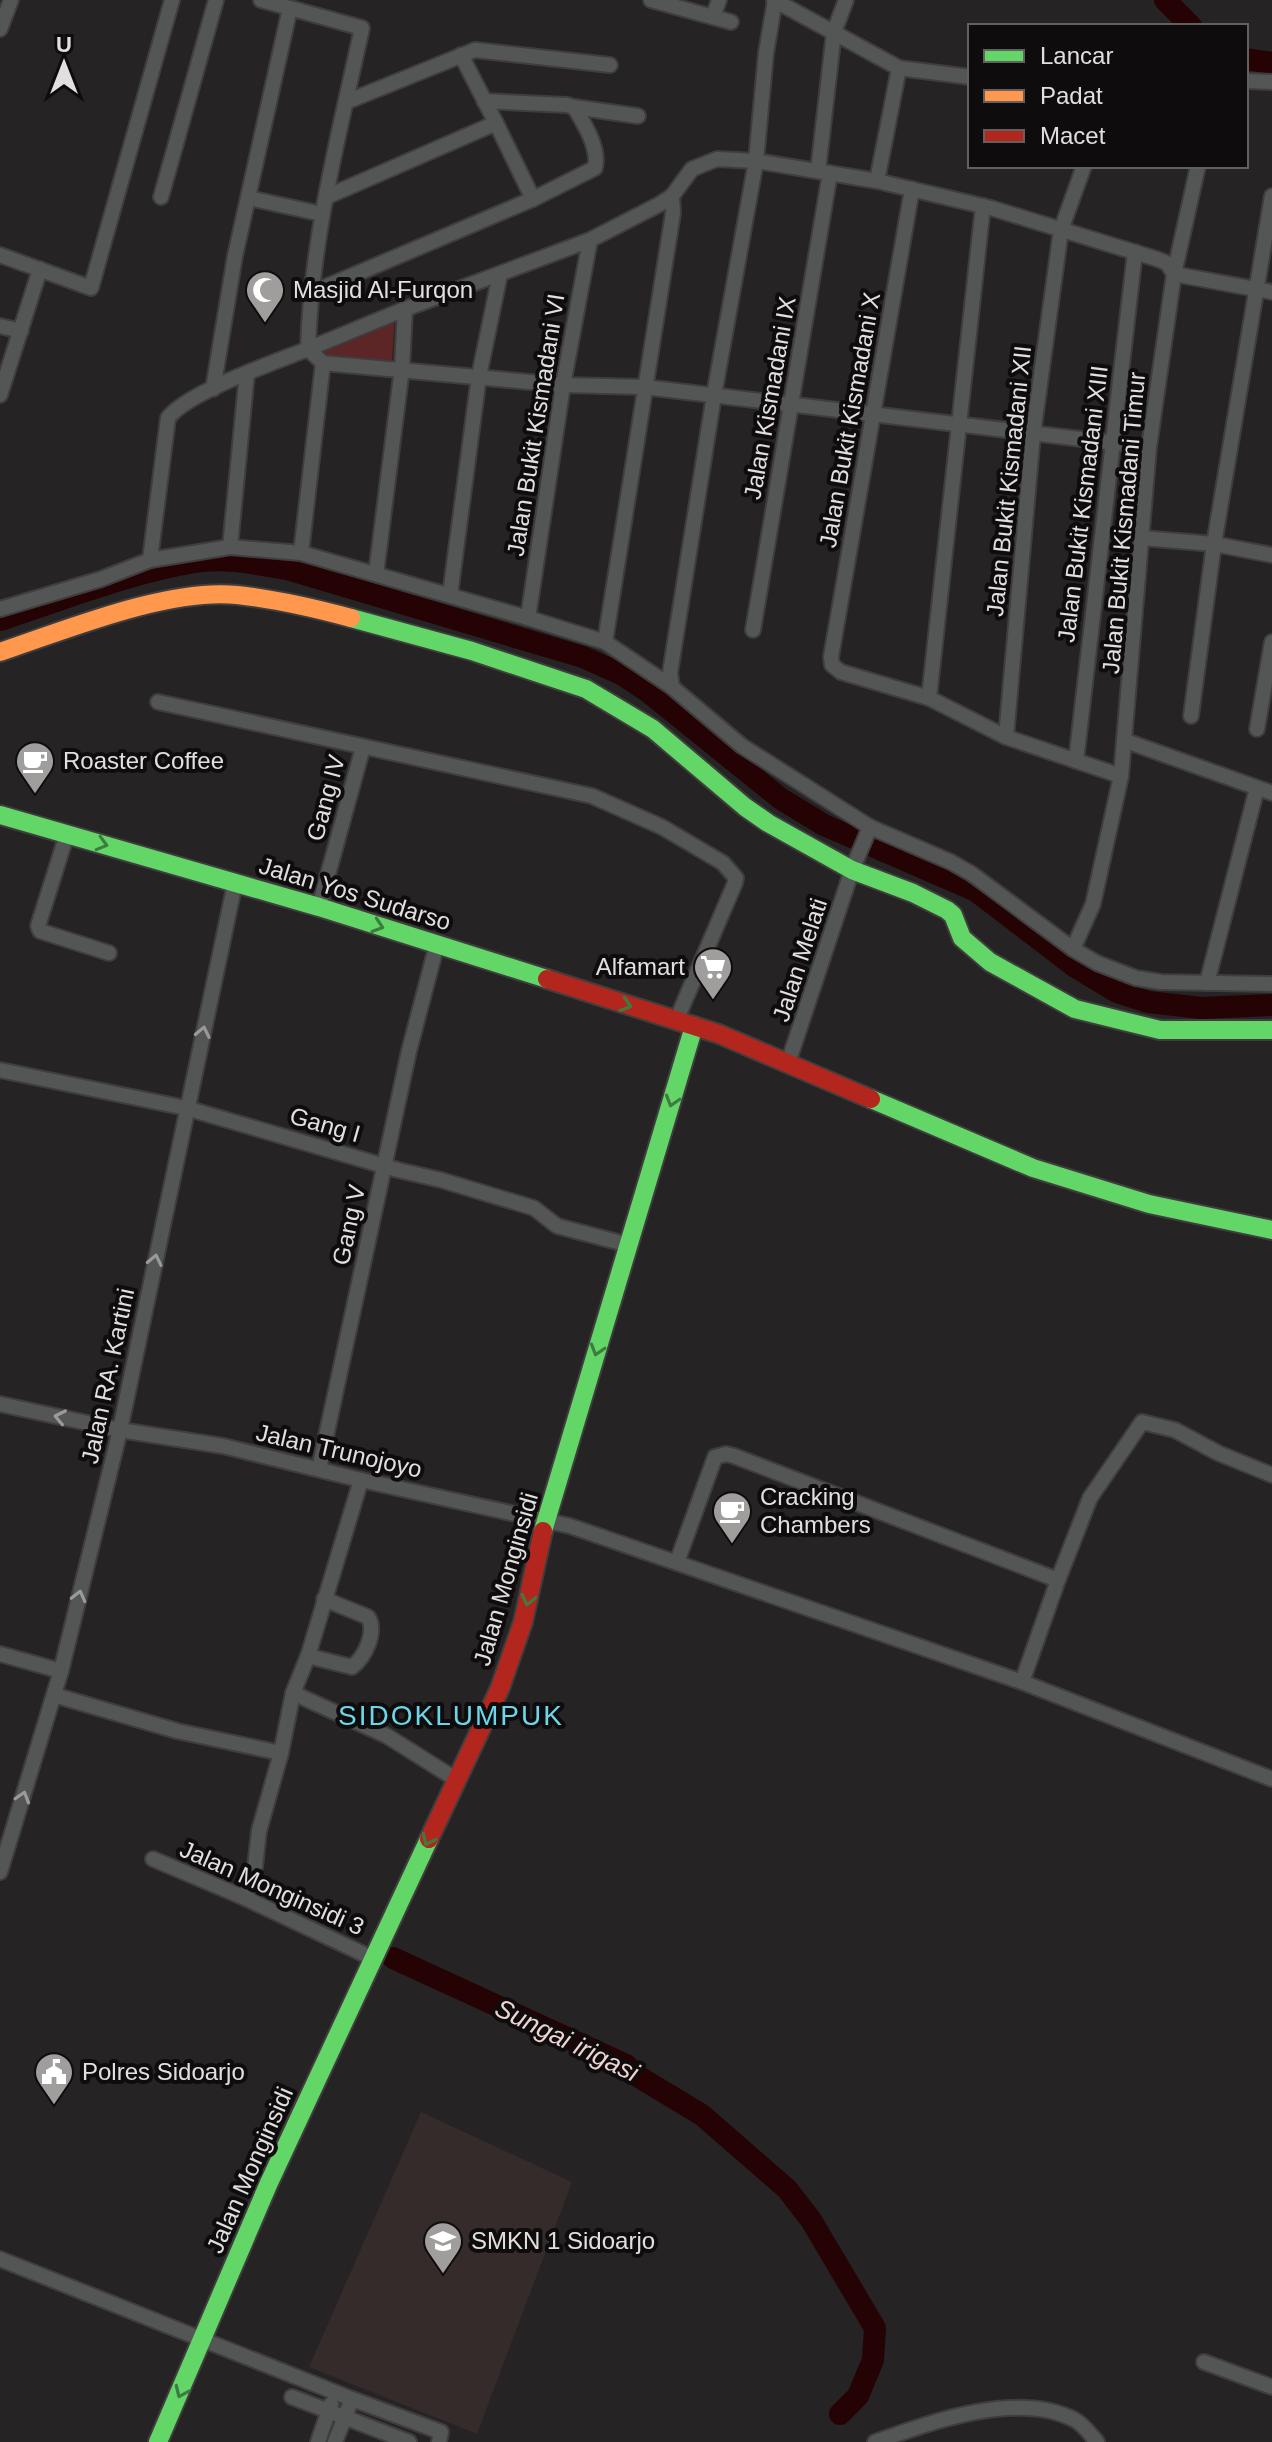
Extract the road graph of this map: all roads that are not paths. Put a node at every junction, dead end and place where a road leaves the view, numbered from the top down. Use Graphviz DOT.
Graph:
graph roads {
  1 [pos="11,0"];
  2 [pos="172,0"];
  3 [pos="216,0"];
  4 [pos="261,0"];
  5 [pos="651,0"];
  6 [pos="719,0"];
  7 [pos="774,0"];
  8 [pos="846,0"];
  9 [pos="290,8"];
  10 [pos="713,17"];
  11 [pos="731,22"];
  12 [pos="0,29"];
  13 [pos="834,32"];
  14 [pos="461,55"];
  15 [pos="610,65"];
  16 [pos="899,68"];
  17 [pos="968,77"];
  18 [pos="1248,81"];
  19 [pos="1272,82"];
  20 [pos="484,101"];
  21 [pos="346,102"];
  22 [pos="574,107"];
  23 [pos="638,116"];
  24 [pos="496,123"];
  25 [pos="756,161"];
  26 [pos="1083,168"];
  27 [pos="1198,168"];
  28 [pos="824,172"];
  29 [pos="877,181"];
  30 [pos="912,189"];
  31 [pos="672,196"];
  32 [pos="1272,196"];
  33 [pos="161,197"];
  34 [pos="326,197"];
  35 [pos="249,198"];
  36 [pos="533,199"];
  37 [pos="983,206"];
  38 [pos="322,214"];
  39 [pos="1061,230"];
  40 [pos="590,240"];
  41 [pos="1135,252"];
  42 [pos="0,255"];
  43 [pos="40,269"];
  44 [pos="500,274"];
  45 [pos="1174,274"];
  46 [pos="1255,289"];
  47 [pos="1272,292"];
  48 [pos="311,293"];
  49 [pos="405,309"];
  50 [pos="0,326"];
  51 [pos="21,331"];
  52 [pos="308,349"];
  53 [pos="323,363"];
  54 [pos="402,368"];
  55 [pos="247,373"];
  56 [pos="479,376"];
  57 [pos="563,385"];
  58 [pos="644,387"];
  59 [pos="213,389"];
  60 [pos="0,395"];
  61 [pos="714,395"];
  62 [pos="791,403"];
  63 [pos="875,413"];
  64 [pos="960,423"];
  65 [pos="1033,434"];
  66 [pos="1112,444"];
  67 [pos="1149,447"];
  68 [pos="1142,538"];
  69 [pos="1214,544"];
  70 [pos="230,547"];
  71 [pos="301,553"];
  72 [pos="1272,555"];
  73 [pos="150,560"];
  74 [pos="376,574"];
  75 [pos="450,595"];
  76 [pos="0,609"];
  77 [pos="528,618"];
  78 [pos="753,630"];
  79 [pos="605,642"];
  80 [pos="1272,642"];
  81 [pos="0,652"];
  82 [pos="672,687"];
  83 [pos="929,698"];
  84 [pos="158,702"];
  85 [pos="1191,716"];
  86 [pos="1257,729"];
  87 [pos="1006,737"];
  88 [pos="1126,741"];
  89 [pos="363,747"];
  90 [pos="1076,761"];
  91 [pos="1121,776"];
  92 [pos="1257,788"];
  93 [pos="1272,793"];
  94 [pos="0,815"];
  95 [pos="868,833"];
  96 [pos="67,834"];
  97 [pos="854,866"];
  98 [pos="235,883"];
  99 [pos="319,907"];
  100 [pos="437,944"];
  101 [pos="1073,949"];
  102 [pos="109,953"];
  103 [pos="1207,983"];
  104 [pos="1272,984"];
  105 [pos="685,1024"];
  106 [pos="1272,1030"];
  107 [pos="788,1063"];
  108 [pos="0,1070"];
  109 [pos="186,1108"];
  110 [pos="384,1166"];
  111 [pos="1272,1230"];
  112 [pos="629,1245"];
  113 [pos="0,1404"];
  114 [pos="120,1430"];
  115 [pos="319,1469"];
  116 [pos="1272,1475"];
  117 [pos="361,1480"];
  118 [pos="546,1520"];
  119 [pos="677,1562"];
  120 [pos="1058,1580"];
  121 [pos="324,1599"];
  122 [pos="0,1654"];
  123 [pos="308,1656"];
  124 [pos="61,1671"];
  125 [pos="1022,1682"];
  126 [pos="293,1693"];
  127 [pos="54,1695"];
  128 [pos="281,1753"];
  129 [pos="1272,1779"];
  130 [pos="457,1780"];
  131 [pos="153,1859"];
  132 [pos="0,1872"];
  133 [pos="245,1898"];
  134 [pos="372,1958"];
  135 [pos="0,2259"];
  136 [pos="203,2341"];
  137 [pos="1204,2362"];
  138 [pos="1272,2387"];
  139 [pos="336,2392"];
  140 [pos="292,2397"];
  141 [pos="352,2399"];
  142 [pos="328,2411"];
  143 [pos="344,2418"];
  144 [pos="158,2442"];
  145 [pos="318,2442"];
  146 [pos="335,2442"];
  147 [pos="409,2442"];
  148 [pos="439,2442"];
  149 [pos="875,2442"];
  150 [pos="1097,2442"];
  1 -- 12 [label="street"];
  2 -- 43 [label="street"];
  3 -- 33 [label="street"];
  4 -- 9 [label="street"];
  5 -- 10 [label="street"];
  6 -- 10 [label="street"];
  7 -- 13 [label="street"];
  7 -- 25 [label="street"];
  8 -- 13 [label="street, Jalan Kismadani IX"];
  9 -- 21 [label="street"];
  9 -- 35 [label="street"];
  10 -- 11 [label="street"];
  13 -- 16 [label="street"];
  13 -- 28 [label="street, Jalan Kismadani IX"];
  14 -- 15 [label="street"];
  14 -- 20 [label="street"];
  14 -- 21 [label="street"];
  16 -- 17 [label="street"];
  16 -- 29 [label="street"];
  18 -- 19 [label="street"];
  20 -- 22 [label="street"];
  20 -- 24 [label="street"];
  21 -- 34 [label="street"];
  22 -- 23 [label="street"];
  22 -- 36 [label="street"];
  24 -- 34 [label="street"];
  24 -- 36 [label="street"];
  25 -- 28 [label="street"];
  25 -- 31 [label="street"];
  25 -- 61 [label="street"];
  26 -- 39 [label="street, Jalan Bukit Kismadani XII"];
  27 -- 45 [label="street, Jalan Bukit Kismadani Timur"];
  28 -- 29 [label="street"];
  28 -- 62 [label="street, Jalan Kismadani IX"];
  29 -- 30 [label="street"];
  30 -- 37 [label="street"];
  30 -- 63 [label="street, Jalan Bukit Kismadani X"];
  31 -- 40 [label="street"];
  31 -- 58 [label="street"];
  32 -- 46 [label="street"];
  34 -- 38 [label="street"];
  35 -- 38 [label="street"];
  35 -- 59 [label="street"];
  36 -- 48 [label="street"];
  37 -- 39 [label="street"];
  37 -- 64 [label="street"];
  38 -- 48 [label="street"];
  39 -- 41 [label="street"];
  39 -- 65 [label="street, Jalan Bukit Kismadani XII"];
  40 -- 44 [label="street"];
  40 -- 57 [label="street, Jalan Bukit Kismadani VI"];
  41 -- 45 [label="street"];
  41 -- 66 [label="street, Jalan Bukit Kismadani XIII"];
  42 -- 43 [label="street"];
  43 -- 51 [label="street"];
  44 -- 49 [label="street"];
  44 -- 56 [label="street"];
  45 -- 46 [label="street"];
  45 -- 67 [label="street, Jalan Bukit Kismadani Timur"];
  46 -- 47 [label="street"];
  46 -- 69 [label="street"];
  48 -- 52 [label="street"];
  49 -- 52 [label="street"];
  49 -- 54 [label="street"];
  50 -- 51 [label="street"];
  51 -- 60 [label="street"];
  52 -- 53 [label="street"];
  52 -- 55 [label="street"];
  53 -- 54 [label="street"];
  53 -- 71 [label="street"];
  54 -- 56 [label="street"];
  54 -- 74 [label="street"];
  55 -- 59 [label="street"];
  55 -- 70 [label="street"];
  56 -- 57 [label="street"];
  56 -- 75 [label="street"];
  57 -- 58 [label="street"];
  57 -- 77 [label="street, Jalan Bukit Kismadani VI"];
  58 -- 61 [label="street"];
  58 -- 79 [label="street"];
  59 -- 73 [label="street"];
  61 -- 62 [label="street"];
  61 -- 82 [label="street"];
  62 -- 63 [label="street"];
  62 -- 78 [label="street, Jalan Kismadani IX"];
  63 -- 64 [label="street"];
  63 -- 83 [label="street, Jalan Bukit Kismadani X"];
  64 -- 65 [label="street"];
  64 -- 83 [label="street"];
  65 -- 66 [label="street"];
  65 -- 87 [label="street, Jalan Bukit Kismadani XII"];
  66 -- 67 [label="street"];
  66 -- 90 [label="street, Jalan Bukit Kismadani XIII"];
  67 -- 68 [label="street, Jalan Bukit Kismadani Timur"];
  68 -- 69 [label="street"];
  68 -- 88 [label="street, Jalan Bukit Kismadani Timur"];
  69 -- 72 [label="street"];
  69 -- 85 [label="street"];
  70 -- 71 [label="street"];
  70 -- 73 [label="street"];
  71 -- 74 [label="street"];
  73 -- 76 [label="street"];
  74 -- 75 [label="street"];
  75 -- 77 [label="street"];
  77 -- 79 [label="street"];
  79 -- 82 [label="street"];
  80 -- 86 [label="street"];
  81 -- 97 [label="main road"];
  82 -- 95 [label="street"];
  83 -- 87 [label="street"];
  84 -- 89 [label="street"];
  87 -- 90 [label="street"];
  88 -- 91 [label="street, Jalan Bukit Kismadani Timur"];
  88 -- 92 [label="street"];
  89 -- 99 [label="street, Gang IV"];
  89 -- 105 [label="street"];
  90 -- 91 [label="street"];
  91 -- 101 [label="street, Jalan Bukit Kismadani Timur"];
  92 -- 93 [label="street"];
  92 -- 103 [label="street"];
  94 -- 96 [label="main road, Jalan Yos Sudarso"];
  95 -- 97 [label="street, Jalan Melati"];
  95 -- 101 [label="street"];
  96 -- 98 [label="main road, Jalan Yos Sudarso, one-way"];
  96 -- 102 [label="street"];
  97 -- 106 [label="main road"];
  97 -- 107 [label="street, Jalan Melati"];
  98 -- 99 [label="main road, Jalan Yos Sudarso"];
  109 -- 98 [label="street, Jalan RA. Kartini, one-way"];
  99 -- 100 [label="main road, Jalan Yos Sudarso, one-way"];
  100 -- 105 [label="main road, Jalan Yos Sudarso, one-way"];
  100 -- 110 [label="street, Gang V"];
  101 -- 103 [label="street"];
  103 -- 104 [label="street"];
  105 -- 107 [label="main road, Jalan Yos Sudarso"];
  105 -- 112 [label="main road, Jalan Monginsidi, one-way"];
  107 -- 111 [label="main road, Jalan Yos Sudarso"];
  108 -- 109 [label="street, Gang I"];
  109 -- 110 [label="street, Gang I"];
  114 -- 109 [label="street, Jalan RA. Kartini, one-way"];
  110 -- 112 [label="street, Gang I"];
  110 -- 115 [label="street, Gang V"];
  112 -- 118 [label="main road, Jalan Monginsidi, one-way"];
  114 -- 113 [label="street, Jalan Trunojoyo, one-way"];
  114 -- 115 [label="street, Jalan Trunojoyo"];
  124 -- 114 [label="street, Jalan RA. Kartini, one-way"];
  115 -- 117 [label="street, Jalan Trunojoyo"];
  116 -- 120 [label="street"];
  117 -- 118 [label="street, Jalan Trunojoyo"];
  117 -- 121 [label="street"];
  118 -- 119 [label="street, Jalan Trunojoyo"];
  118 -- 130 [label="main road, Jalan Monginsidi, one-way"];
  119 -- 120 [label="street"];
  119 -- 125 [label="street, Jalan Trunojoyo"];
  120 -- 125 [label="street"];
  121 -- 123 [label="street"];
  121 -- 123 [label="street"];
  122 -- 124 [label="street"];
  123 -- 126 [label="street"];
  124 -- 127 [label="street, Jalan RA. Kartini"];
  125 -- 129 [label="street, Jalan Trunojoyo"];
  126 -- 128 [label="street"];
  126 -- 130 [label="street"];
  127 -- 128 [label="street"];
  132 -- 127 [label="street, Jalan RA. Kartini, one-way"];
  128 -- 133 [label="street"];
  130 -- 134 [label="main road, Jalan Monginsidi, one-way"];
  131 -- 133 [label="street, Jalan Monginsidi 3"];
  133 -- 134 [label="street, Jalan Monginsidi 3"];
  134 -- 136 [label="main road, Jalan Monginsidi"];
  135 -- 136 [label="street"];
  136 -- 139 [label="street"];
  136 -- 144 [label="main road, Jalan Monginsidi, one-way"];
  137 -- 138 [label="street"];
  139 -- 141 [label="street"];
  139 -- 142 [label="street"];
  140 -- 142 [label="street"];
  141 -- 143 [label="street"];
  141 -- 148 [label="street"];
  142 -- 143 [label="street"];
  142 -- 145 [label="street"];
  143 -- 146 [label="street"];
  143 -- 147 [label="street"];
  149 -- 150 [label="street"];
}
